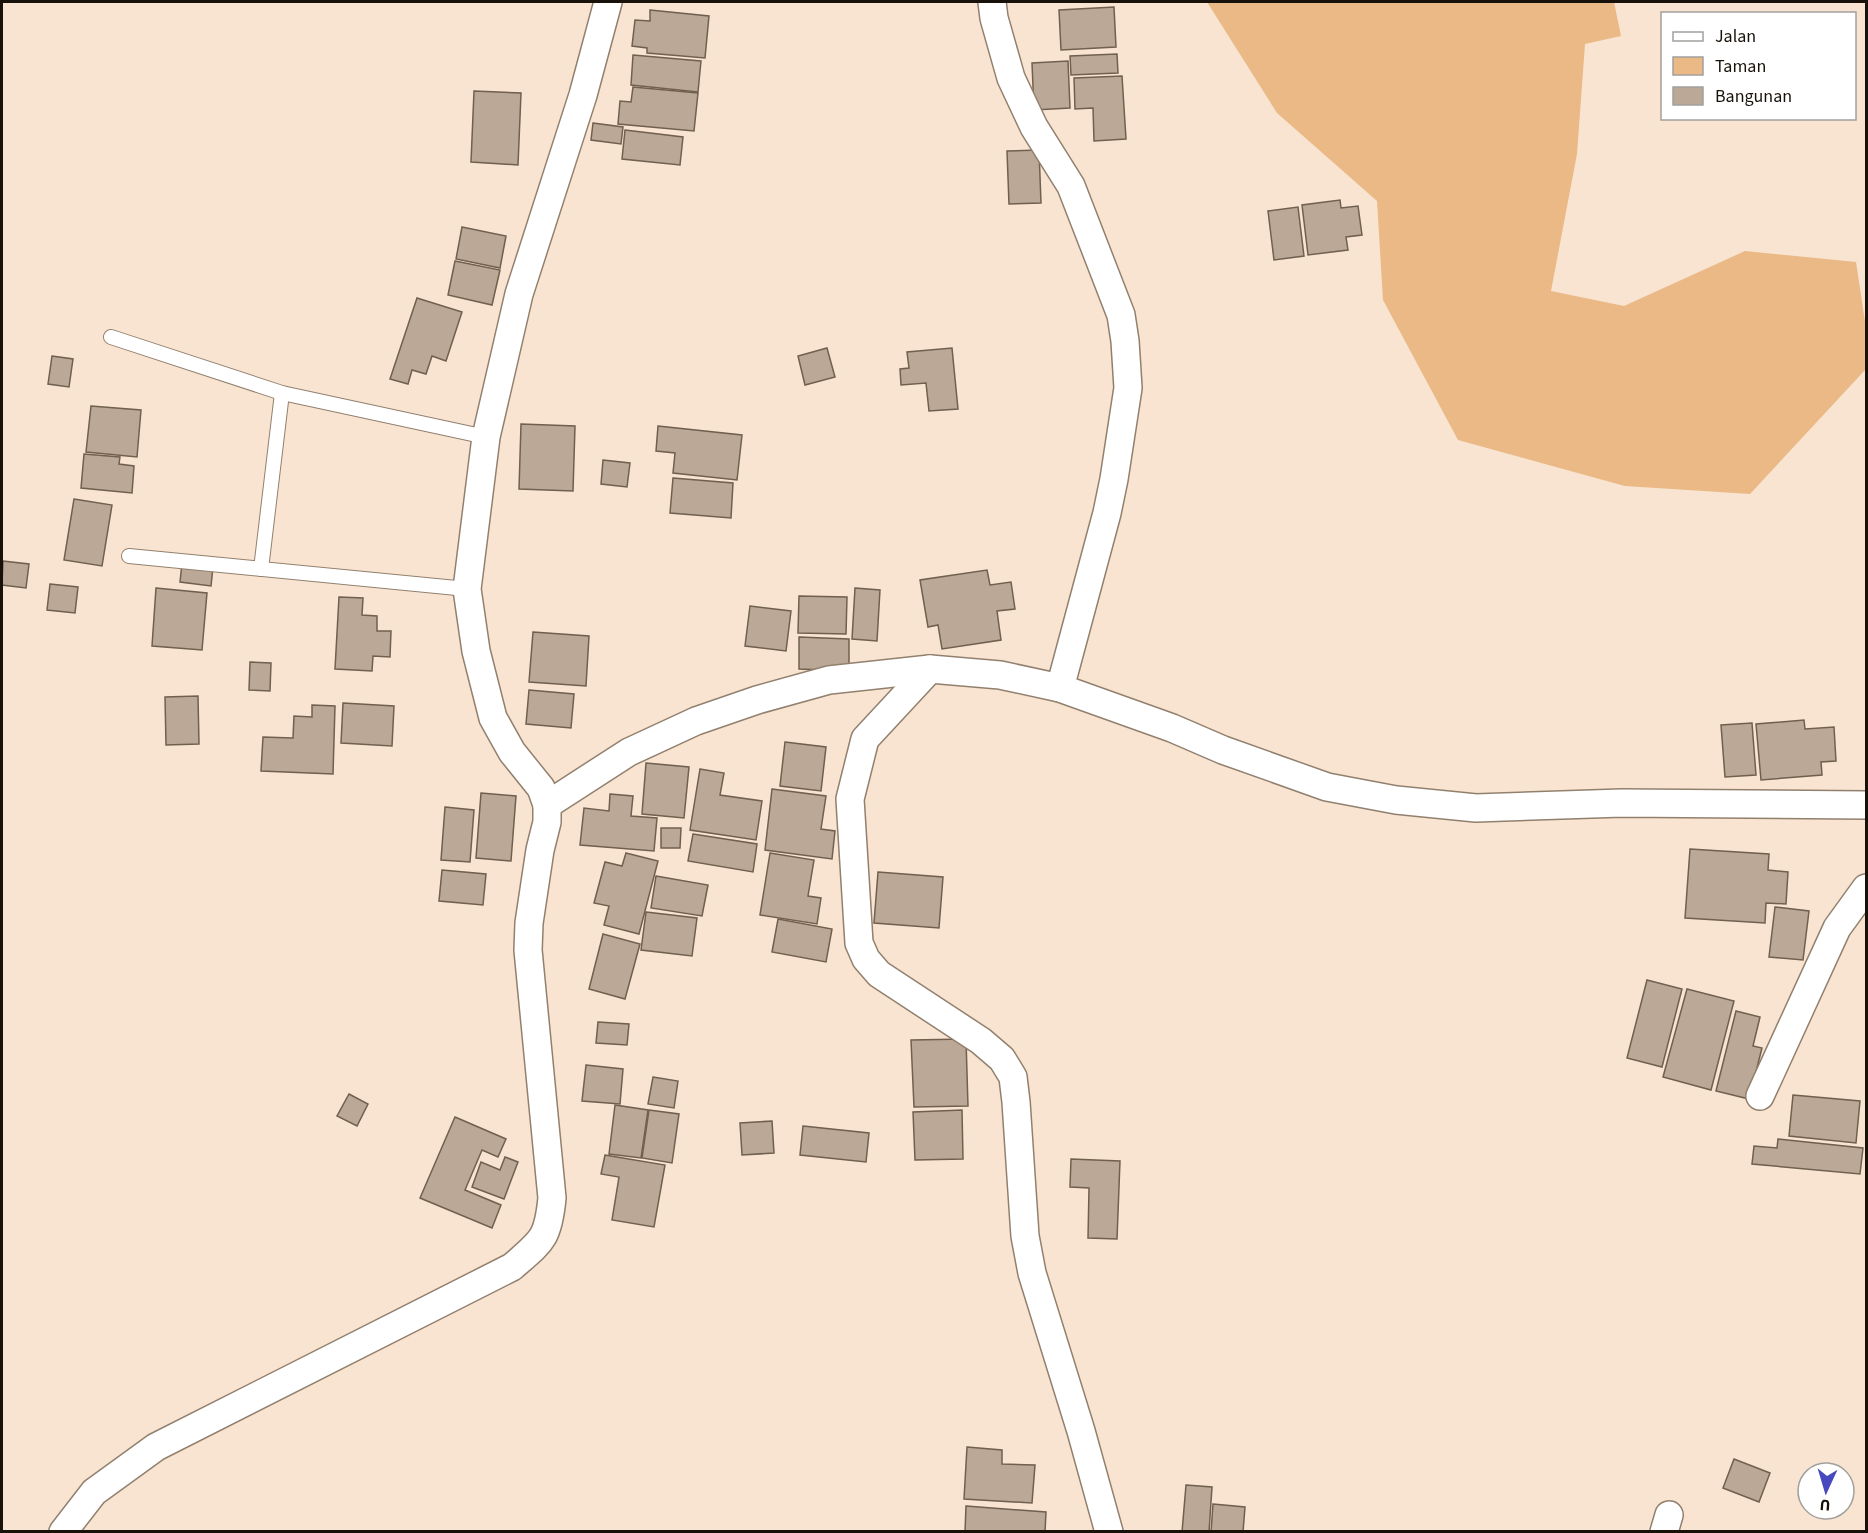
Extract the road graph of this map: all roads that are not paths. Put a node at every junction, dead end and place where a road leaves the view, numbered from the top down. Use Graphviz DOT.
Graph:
graph roads {
  1 [pos="608,2"];
  2 [pos="992,2"];
  3 [pos="111,337"];
  4 [pos="282,393"];
  5 [pos="486,437"];
  6 [pos="129,556"];
  7 [pos="261,569"];
  8 [pos="467,589"];
  9 [pos="930,669"];
  10 [pos="1060,688"];
  11 [pos="547,805"];
  12 [pos="1866,805"];
  13 [pos="1866,888"];
  14 [pos="1760,1096"];
  15 [pos="63,1532"];
  16 [pos="1109,1532"];
  1 -- 5 [label="street"];
  2 -- 10 [label="street"];
  3 -- 4 [label="lane"];
  4 -- 5 [label="lane"];
  4 -- 7 [label="lane"];
  5 -- 8 [label="street"];
  6 -- 7 [label="lane"];
  7 -- 8 [label="lane"];
  8 -- 11 [label="street"];
  9 -- 10 [label="street"];
  9 -- 11 [label="street"];
  9 -- 16 [label="street"];
  10 -- 12 [label="street"];
  11 -- 15 [label="street"];
  13 -- 14 [label="street"];
}
